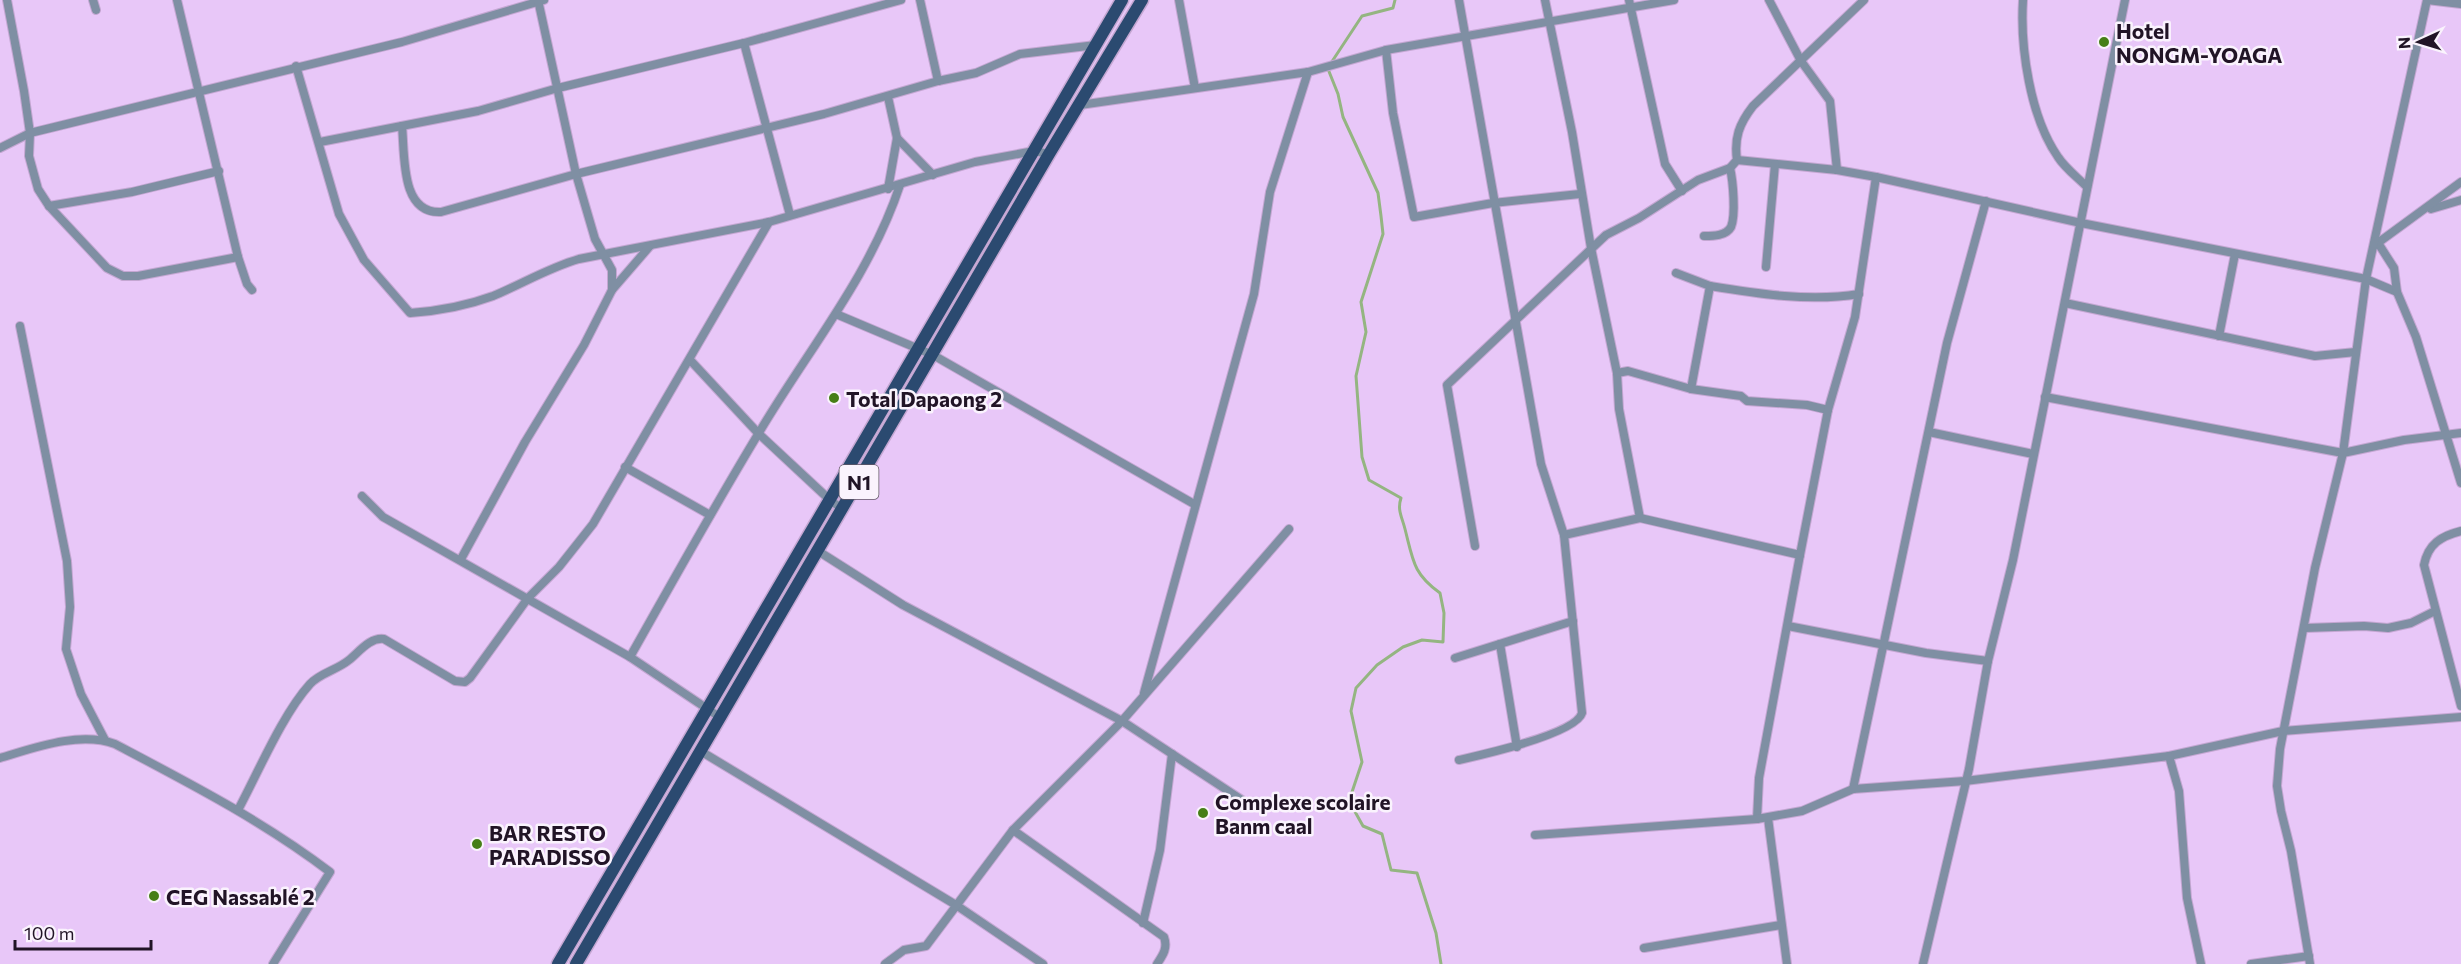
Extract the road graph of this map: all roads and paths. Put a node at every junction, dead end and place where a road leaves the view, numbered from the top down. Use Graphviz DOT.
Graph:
graph roads {
  1 [pos="7,0"];
  2 [pos="93,0"];
  3 [pos="177,0"];
  4 [pos="540,0"];
  5 [pos="901,0"];
  6 [pos="920,0"];
  7 [pos="1122,0"];
  8 [pos="1142,0"];
  9 [pos="1179,0"];
  10 [pos="1459,0"];
  11 [pos="1545,0"];
  12 [pos="1629,0"];
  13 [pos="1674,0"];
  14 [pos="1769,0"];
  15 [pos="1864,0"];
  16 [pos="2023,0"];
  17 [pos="2125,0"];
  18 [pos="2427,0"];
  19 [pos="2461,4"];
  20 [pos="1630,9"];
  21 [pos="96,10"];
  22 [pos="1549,23"];
  23 [pos="1466,38"];
  24 [pos="744,44"];
  25 [pos="1096,45"];
  26 [pos="1386,50"];
  27 [pos="1800,61"];
  28 [pos="296,66"];
  29 [pos="1308,72"];
  30 [pos="938,81"];
  31 [pos="558,88"];
  32 [pos="1195,88"];
  33 [pos="199,92"];
  34 [pos="888,96"];
  35 [pos="1080,105"];
  36 [pos="402,126"];
  37 [pos="767,128"];
  38 [pos="30,133"];
  39 [pos="897,138"];
  40 [pos="320,142"];
  41 [pos="0,148"];
  42 [pos="1034,151"];
  43 [pos="1049,154"];
  44 [pos="1737,160"];
  45 [pos="1774,164"];
  46 [pos="1730,168"];
  47 [pos="1837,170"];
  48 [pos="219,171"];
  49 [pos="576,174"];
  50 [pos="933,175"];
  51 [pos="1876,177"];
  52 [pos="2461,182"];
  53 [pos="900,185"];
  54 [pos="2087,187"];
  55 [pos="888,189"];
  56 [pos="1682,190"];
  57 [pos="1580,194"];
  58 [pos="2461,200"];
  59 [pos="1986,201"];
  60 [pos="1493,202"];
  61 [pos="49,206"];
  62 [pos="2425,211"];
  63 [pos="790,215"];
  64 [pos="769,222"];
  65 [pos="2081,223"];
  66 [pos="1704,236"];
  67 [pos="2377,244"];
  68 [pos="650,246"];
  69 [pos="1591,248"];
  70 [pos="602,254"];
  71 [pos="2235,254"];
  72 [pos="238,257"];
  73 [pos="1766,267"];
  74 [pos="1676,273"];
  75 [pos="2366,279"];
  76 [pos="1710,286"];
  77 [pos="252,290"];
  78 [pos="612,290"];
  79 [pos="2397,292"];
  80 [pos="1859,294"];
  81 [pos="2065,303"];
  82 [pos="836,314"];
  83 [pos="1516,319"];
  84 [pos="20,326"];
  85 [pos="2219,336"];
  86 [pos="919,349"];
  87 [pos="2356,352"];
  88 [pos="933,355"];
  89 [pos="691,361"];
  90 [pos="1617,373"];
  91 [pos="1691,389"];
  92 [pos="2045,397"];
  93 [pos="1828,410"];
  94 [pos="1929,432"];
  95 [pos="758,433"];
  96 [pos="2461,433"];
  97 [pos="2446,436"];
  98 [pos="2343,453"];
  99 [pos="2033,454"];
  100 [pos="625,467"];
  101 [pos="2461,483"];
  102 [pos="362,496"];
  103 [pos="831,501"];
  104 [pos="1194,504"];
  105 [pos="843,509"];
  106 [pos="710,515"];
  107 [pos="1640,518"];
  108 [pos="1289,529"];
  109 [pos="2461,531"];
  110 [pos="1564,535"];
  111 [pos="1475,546"];
  112 [pos="818,551"];
  113 [pos="1800,555"];
  114 [pos="461,559"];
  115 [pos="528,598"];
  116 [pos="2435,611"];
  117 [pos="1573,621"];
  118 [pos="1788,626"];
  119 [pos="2305,628"];
  120 [pos="1500,644"];
  121 [pos="1882,645"];
  122 [pos="630,657"];
  123 [pos="1455,658"];
  124 [pos="1988,662"];
  125 [pos="1144,693"];
  126 [pos="2461,706"];
  127 [pos="708,708"];
  128 [pos="2461,717"];
  129 [pos="721,718"];
  130 [pos="1122,721"];
  131 [pos="2283,731"];
  132 [pos="105,740"];
  133 [pos="1517,747"];
  134 [pos="702,752"];
  135 [pos="1172,754"];
  136 [pos="2169,756"];
  137 [pos="0,758"];
  138 [pos="1459,760"];
  139 [pos="1965,781"];
  140 [pos="1853,789"];
  141 [pos="1242,800"];
  142 [pos="238,810"];
  143 [pos="1768,818"];
  144 [pos="1757,819"];
  145 [pos="1012,830"];
  146 [pos="1535,835"];
  147 [pos="956,904"];
  148 [pos="1143,923"];
  149 [pos="1781,925"];
  150 [pos="1644,948"];
  151 [pos="2309,960"];
  152 [pos="273,964"];
  153 [pos="558,964"];
  154 [pos="576,964"];
  155 [pos="885,964"];
  156 [pos="1043,964"];
  157 [pos="1157,964"];
  158 [pos="1787,964"];
  159 [pos="1923,964"];
  160 [pos="2200,964"];
  161 [pos="2251,964"];
  1 -- 38 [label="street"];
  2 -- 21 [label="street"];
  3 -- 33 [label="street"];
  4 -- 28 [label="street"];
  4 -- 31 [label="street"];
  5 -- 24 [label="street"];
  6 -- 30 [label="street"];
  7 -- 25 [label="highway, N1"];
  8 -- 35 [label="highway, N1"];
  9 -- 32 [label="street"];
  10 -- 23 [label="street"];
  11 -- 22 [label="street"];
  12 -- 20 [label="street"];
  13 -- 20 [label="street"];
  14 -- 27 [label="street"];
  15 -- 27 [label="street"];
  16 -- 54 [label="street"];
  17 -- 54 [label="street"];
  18 -- 19 [label="street"];
  18 -- 67 [label="street"];
  20 -- 22 [label="street"];
  20 -- 56 [label="street"];
  22 -- 23 [label="street"];
  22 -- 57 [label="street"];
  23 -- 26 [label="street"];
  23 -- 60 [label="street"];
  24 -- 31 [label="street"];
  24 -- 37 [label="street"];
  25 -- 30 [label="street"];
  25 -- 42 [label="highway, N1"];
  26 -- 29 [label="street"];
  26 -- 60 [label="street"];
  27 -- 44 [label="street"];
  27 -- 47 [label="street"];
  28 -- 33 [label="street"];
  28 -- 40 [label="street"];
  29 -- 32 [label="street"];
  29 -- 104 [label="street"];
  30 -- 34 [label="street"];
  31 -- 36 [label="street"];
  31 -- 49 [label="street"];
  32 -- 35 [label="street"];
  33 -- 38 [label="street"];
  33 -- 48 [label="street"];
  34 -- 37 [label="street"];
  34 -- 39 [label="street"];
  35 -- 43 [label="highway, N1"];
  36 -- 40 [label="street"];
  36 -- 49 [label="street"];
  37 -- 49 [label="street"];
  37 -- 63 [label="street"];
  38 -- 41 [label="street"];
  38 -- 61 [label="street"];
  39 -- 50 [label="street"];
  39 -- 55 [label="street"];
  40 -- 70 [label="street"];
  42 -- 43 [label="street"];
  42 -- 50 [label="street"];
  42 -- 86 [label="highway, N1"];
  43 -- 88 [label="highway, N1"];
  44 -- 45 [label="street"];
  44 -- 46 [label="street"];
  45 -- 47 [label="street"];
  45 -- 73 [label="street"];
  46 -- 56 [label="street"];
  46 -- 66 [label="street"];
  47 -- 51 [label="street"];
  48 -- 61 [label="street"];
  48 -- 72 [label="street"];
  49 -- 70 [label="street"];
  50 -- 53 [label="street"];
  51 -- 59 [label="street"];
  51 -- 80 [label="street"];
  52 -- 62 [label="street"];
  53 -- 55 [label="street"];
  53 -- 82 [label="street"];
  54 -- 65 [label="street"];
  55 -- 63 [label="street"];
  56 -- 69 [label="street"];
  57 -- 60 [label="street"];
  57 -- 69 [label="street"];
  58 -- 62 [label="street"];
  59 -- 65 [label="street"];
  59 -- 94 [label="street"];
  60 -- 83 [label="street"];
  61 -- 72 [label="street"];
  62 -- 67 [label="street"];
  63 -- 64 [label="street"];
  64 -- 68 [label="street"];
  64 -- 89 [label="street"];
  65 -- 71 [label="street"];
  65 -- 81 [label="street"];
  67 -- 75 [label="street"];
  67 -- 79 [label="street"];
  68 -- 70 [label="street"];
  68 -- 78 [label="street"];
  69 -- 83 [label="street"];
  69 -- 90 [label="street"];
  70 -- 78 [label="street"];
  71 -- 75 [label="street"];
  71 -- 85 [label="street"];
  72 -- 77 [label="street"];
  74 -- 76 [label="street"];
  75 -- 79 [label="street"];
  75 -- 87 [label="street"];
  76 -- 80 [label="street"];
  76 -- 91 [label="street"];
  78 -- 114 [label="street"];
  79 -- 97 [label="street"];
  80 -- 93 [label="street"];
  81 -- 85 [label="street"];
  81 -- 92 [label="street"];
  82 -- 86 [label="street"];
  82 -- 95 [label="street"];
  83 -- 110 [label="street"];
  83 -- 111 [label="street"];
  84 -- 132 [label="street"];
  85 -- 87 [label="street"];
  86 -- 88 [label="street"];
  86 -- 103 [label="highway, N1"];
  87 -- 98 [label="street"];
  88 -- 104 [label="street"];
  88 -- 105 [label="highway, N1"];
  89 -- 95 [label="street"];
  89 -- 100 [label="street"];
  90 -- 91 [label="street"];
  90 -- 107 [label="street"];
  91 -- 93 [label="street"];
  92 -- 98 [label="street"];
  92 -- 99 [label="street"];
  93 -- 113 [label="street"];
  94 -- 99 [label="street"];
  94 -- 121 [label="street"];
  95 -- 103 [label="street"];
  95 -- 106 [label="street"];
  96 -- 97 [label="street"];
  97 -- 98 [label="street"];
  97 -- 101 [label="street"];
  98 -- 119 [label="street"];
  99 -- 124 [label="street"];
  100 -- 106 [label="street"];
  100 -- 115 [label="street"];
  102 -- 114 [label="street"];
  103 -- 105 [label="street"];
  103 -- 127 [label="highway, N1"];
  104 -- 125 [label="street"];
  105 -- 112 [label="highway, N1"];
  106 -- 122 [label="street"];
  107 -- 110 [label="street"];
  107 -- 113 [label="street"];
  108 -- 125 [label="street"];
  109 -- 116 [label="street"];
  110 -- 117 [label="street"];
  112 -- 129 [label="highway, N1"];
  112 -- 130 [label="street"];
  113 -- 118 [label="street"];
  114 -- 115 [label="street"];
  115 -- 122 [label="street"];
  115 -- 142 [label="street"];
  116 -- 119 [label="street"];
  116 -- 126 [label="street"];
  117 -- 120 [label="street"];
  117 -- 133 [label="street"];
  118 -- 121 [label="street"];
  118 -- 144 [label="street"];
  119 -- 131 [label="street"];
  120 -- 123 [label="street"];
  120 -- 133 [label="street"];
  121 -- 124 [label="street"];
  121 -- 140 [label="street"];
  122 -- 127 [label="street"];
  124 -- 139 [label="street"];
  125 -- 130 [label="street"];
  127 -- 129 [label="street"];
  127 -- 153 [label="highway, N1"];
  128 -- 131 [label="street"];
  129 -- 134 [label="highway, N1"];
  130 -- 135 [label="street"];
  130 -- 145 [label="street"];
  131 -- 136 [label="street"];
  131 -- 151 [label="street"];
  132 -- 137 [label="street"];
  132 -- 142 [label="street"];
  133 -- 138 [label="street"];
  134 -- 147 [label="street"];
  134 -- 154 [label="highway, N1"];
  135 -- 141 [label="street"];
  135 -- 148 [label="street"];
  136 -- 139 [label="street"];
  136 -- 160 [label="street"];
  139 -- 140 [label="street"];
  139 -- 159 [label="street"];
  140 -- 143 [label="street"];
  142 -- 152 [label="street"];
  143 -- 144 [label="street"];
  143 -- 149 [label="street"];
  144 -- 146 [label="street"];
  145 -- 147 [label="street"];
  145 -- 148 [label="street"];
  147 -- 155 [label="street"];
  147 -- 156 [label="street"];
  148 -- 157 [label="street"];
  149 -- 150 [label="street"];
  149 -- 158 [label="street"];
  151 -- 161 [label="street"];
}
